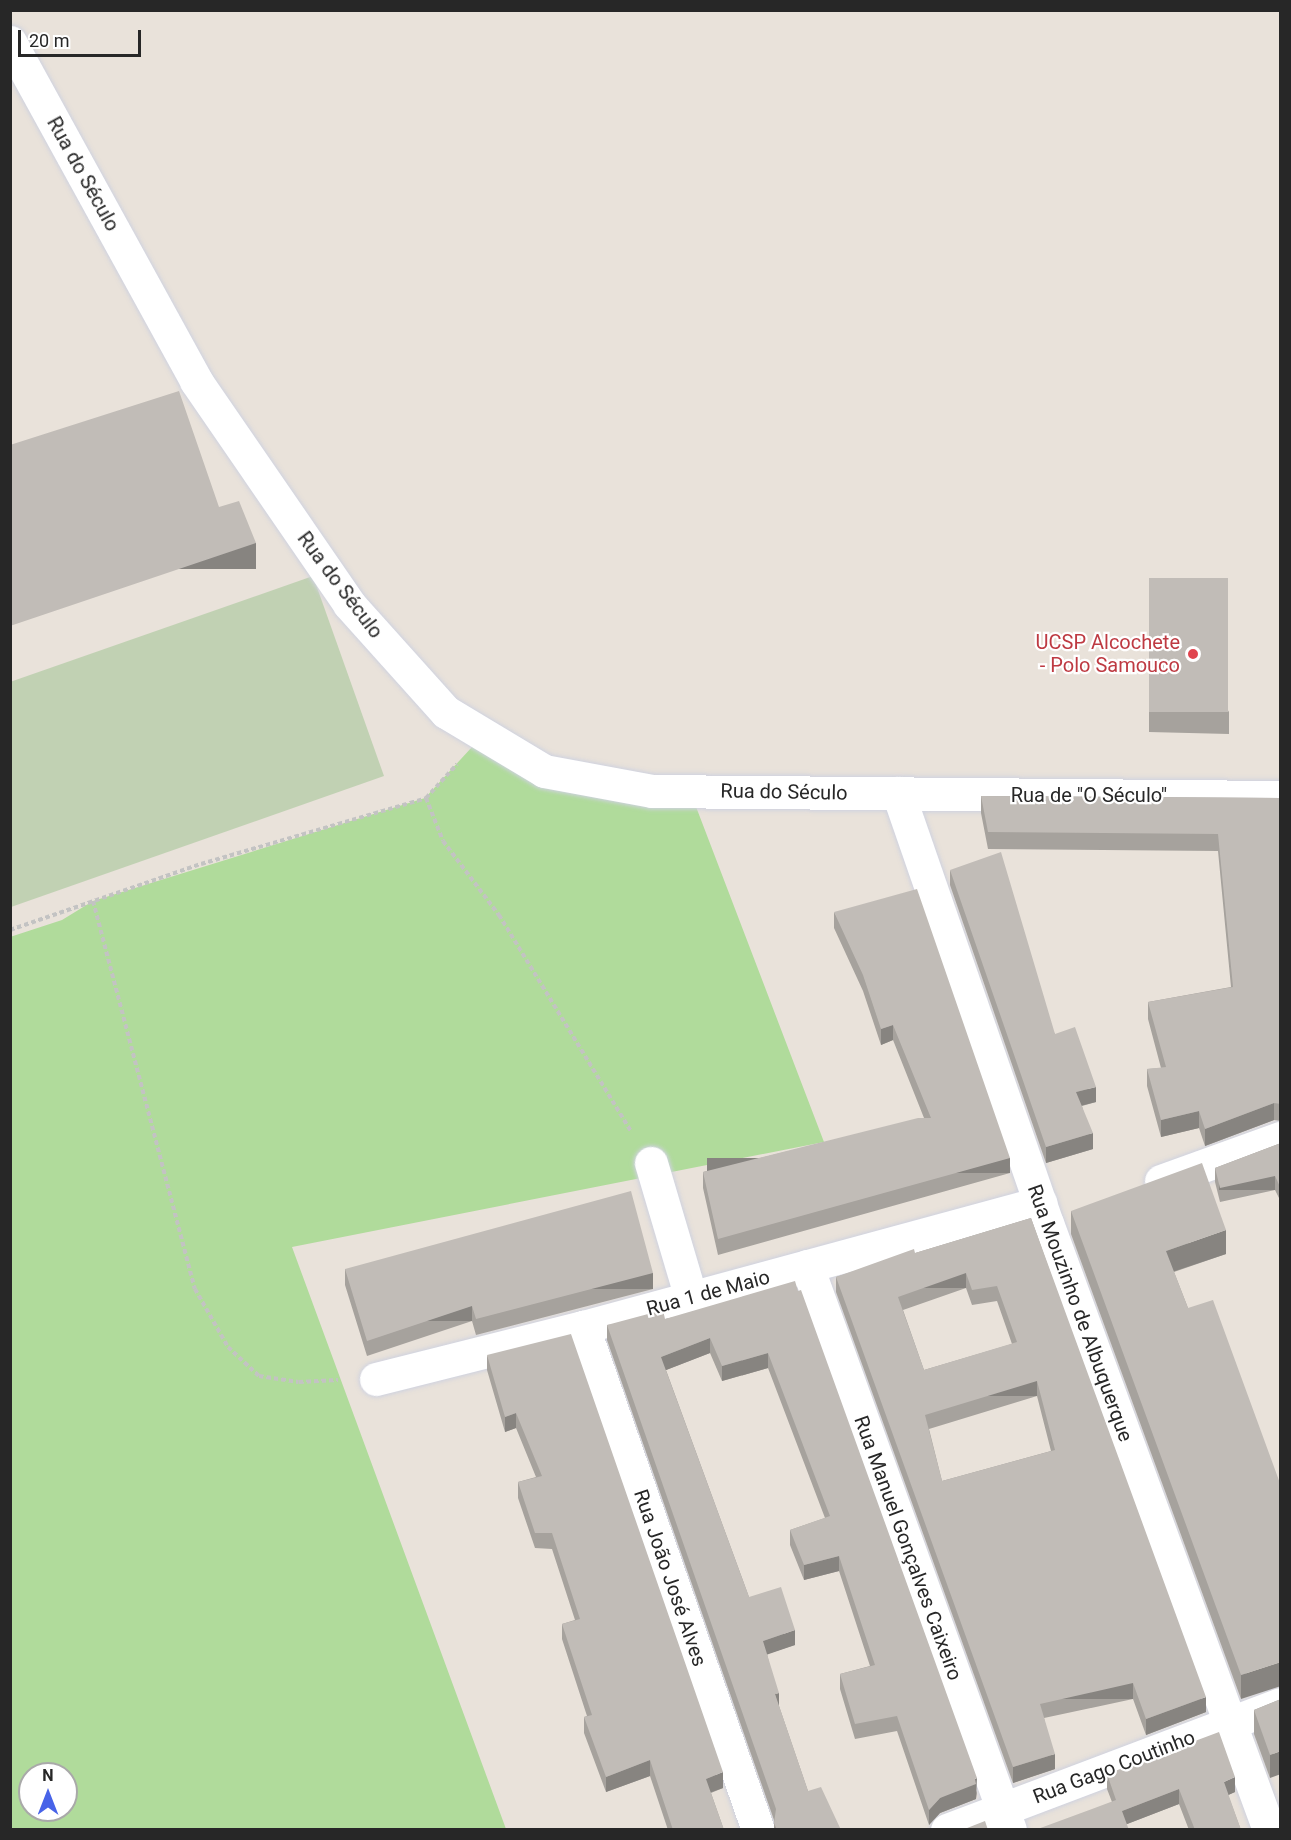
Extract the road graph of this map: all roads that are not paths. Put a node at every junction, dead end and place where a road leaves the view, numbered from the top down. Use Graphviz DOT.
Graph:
graph roads {
  1 [pos="10,42"];
  2 [pos="898,794"];
  3 [pos="1281,797"];
  4 [pos="1281,1138"];
  5 [pos="651,1163"];
  6 [pos="1136,1190"];
  7 [pos="1080,1210"];
  8 [pos="1043,1213"];
  9 [pos="807,1266"];
  10 [pos="691,1298"];
  11 [pos="583,1327"];
  12 [pos="376,1379"];
  13 [pos="1281,1704"];
  14 [pos="1229,1723"];
  15 [pos="1007,1820"];
  16 [pos="758,1830"];
  17 [pos="947,1830"];
  18 [pos="1269,1830"];
  1 -- 2 [label="street, Rua do Século"];
  2 -- 3 [label="street, Rua de \"O Século\""];
  2 -- 8 [label="street, Rua Mouzinho de Albuquerque"];
  4 -- 6 [label="street"];
  5 -- 10 [label="street"];
  7 -- 8 [label="street, Rua 1 de Maio"];
  8 -- 9 [label="street, Rua 1 de Maio"];
  8 -- 14 [label="street, Rua Mouzinho de Albuquerque"];
  9 -- 10 [label="street, Rua 1 de Maio"];
  9 -- 15 [label="street, Rua Manuel Gonçalves Caixeiro"];
  10 -- 11 [label="street, Rua 1 de Maio"];
  11 -- 12 [label="street, Rua 1 de Maio"];
  11 -- 16 [label="street, Rua João José Alves"];
  13 -- 14 [label="street, Rua Gago Coutinho"];
  14 -- 15 [label="street, Rua Gago Coutinho"];
  14 -- 18 [label="street, Rua Mouzinho de Albuquerque"];
  15 -- 17 [label="street, Rua Gago Coutinho"];
}
